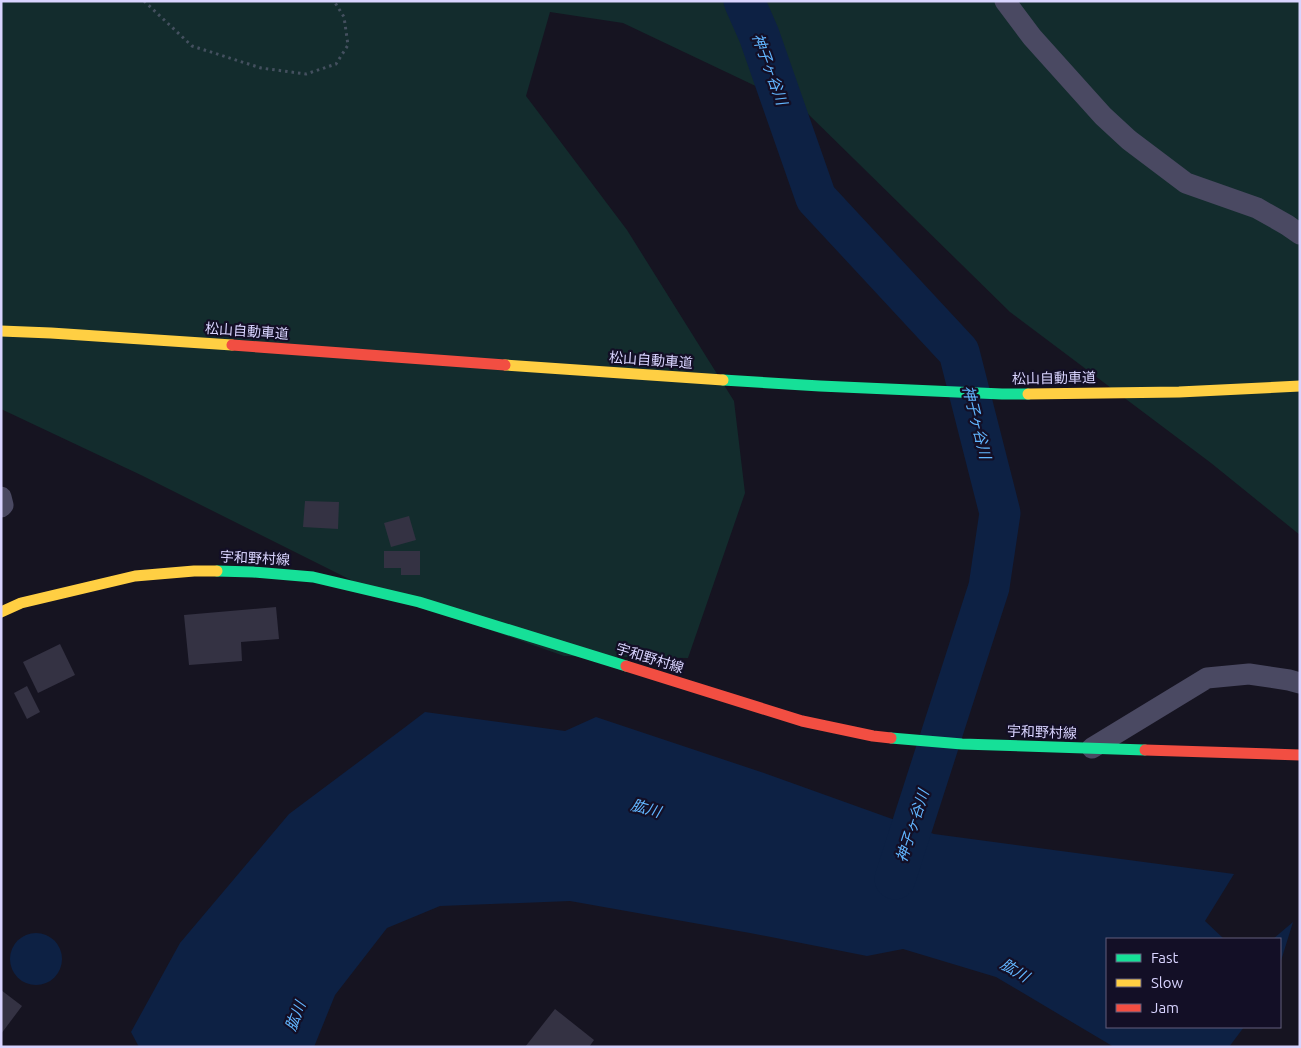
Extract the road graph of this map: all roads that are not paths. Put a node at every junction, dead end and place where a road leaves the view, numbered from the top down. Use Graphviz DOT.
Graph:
graph roads {
  1 [pos="1005,1"];
  2 [pos="1300,234"];
  3 [pos="1,331"];
  4 [pos="1300,386"];
  5 [pos="1,497"];
  6 [pos="1,507"];
  7 [pos="1,612"];
  8 [pos="1300,683"];
  9 [pos="1092,748"];
  10 [pos="1300,756"];
  1 -- 2 [label="street"];
  3 -- 4 [label="main road, 松山自動車道"];
  5 -- 6 [label="street"];
  7 -- 9 [label="main road, 宇和野村線"];
  8 -- 9 [label="street"];
  9 -- 10 [label="main road, 宇和野村線"];
}
